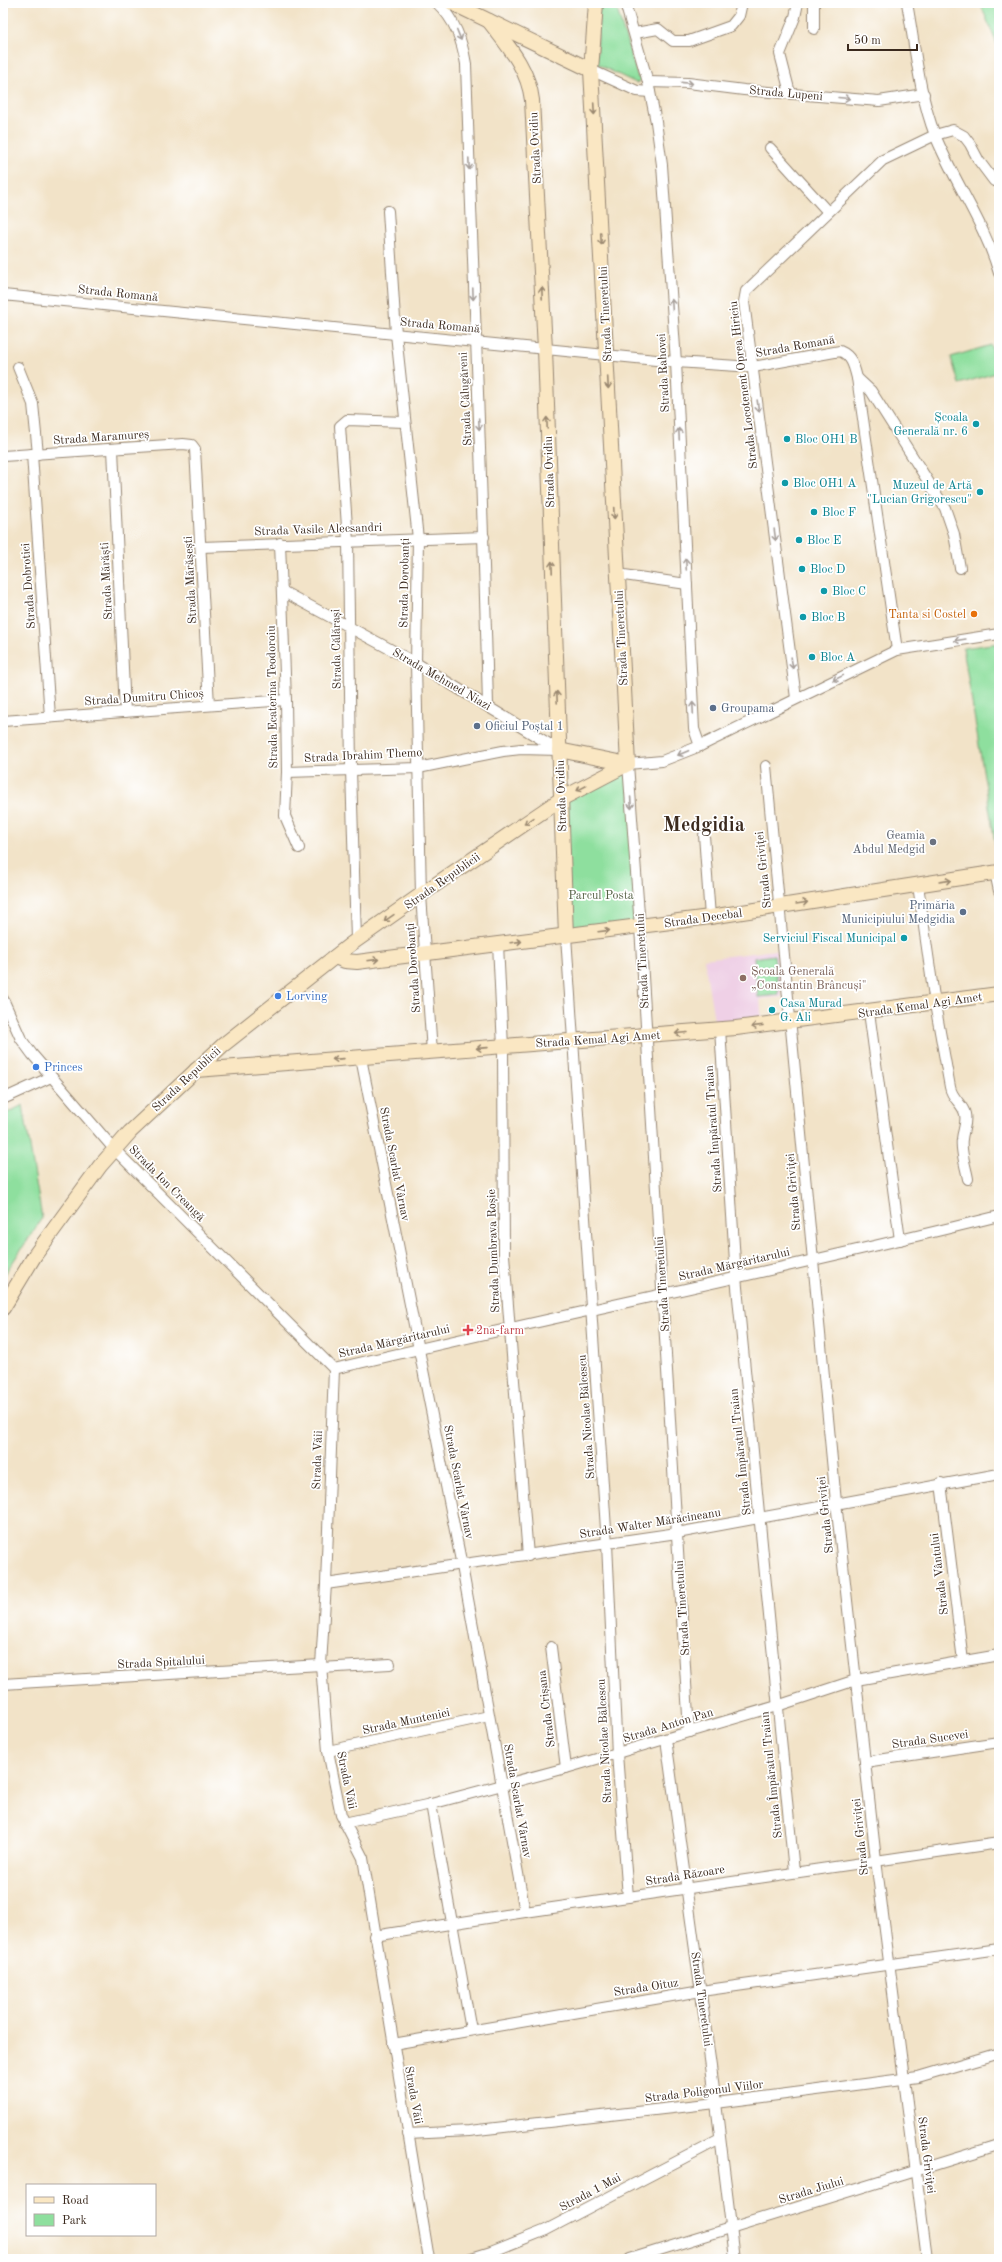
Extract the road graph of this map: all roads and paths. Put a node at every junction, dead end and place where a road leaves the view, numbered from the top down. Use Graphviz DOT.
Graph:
graph roads {
  1 [pos="437,3"];
  2 [pos="452,3"];
  3 [pos="596,3"];
  4 [pos="625,3"];
  5 [pos="742,3"];
  6 [pos="798,3"];
  7 [pos="814,3"];
  8 [pos="907,3"];
  9 [pos="489,21"];
  10 [pos="814,29"];
  11 [pos="635,33"];
  12 [pos="592,70"];
  13 [pos="649,87"];
  14 [pos="790,93"];
  15 [pos="924,94"];
  16 [pos="935,136"];
  17 [pos="770,148"];
  18 [pos="994,181"];
  19 [pos="388,211"];
  20 [pos="828,212"];
  21 [pos="999,273"];
  22 [pos="3,295"];
  23 [pos="396,334"];
  24 [pos="475,341"];
  25 [pos="544,349"];
  26 [pos="607,356"];
  27 [pos="676,362"];
  28 [pos="18,367"];
  29 [pos="753,367"];
  30 [pos="857,378"];
  31 [pos="405,422"];
  32 [pos="113,449"];
  33 [pos="197,453"];
  34 [pos="35,454"];
  35 [pos="3,456"];
  36 [pos="484,537"];
  37 [pos="418,539"];
  38 [pos="348,541"];
  39 [pos="280,543"];
  40 [pos="201,547"];
  41 [pos="960,568"];
  42 [pos="617,574"];
  43 [pos="687,584"];
  44 [pos="282,591"];
  45 [pos="348,625"];
  46 [pos="999,634"];
  47 [pos="897,650"];
  48 [pos="416,663"];
  49 [pos="796,698"];
  50 [pos="286,700"];
  51 [pos="209,705"];
  52 [pos="488,706"];
  53 [pos="125,712"];
  54 [pos="50,717"];
  55 [pos="3,721"];
  56 [pos="558,728"];
  57 [pos="537,736"];
  58 [pos="700,746"];
  59 [pos="559,750"];
  60 [pos="628,764"];
  61 [pos="766,766"];
  62 [pos="350,768"];
  63 [pos="418,768"];
  64 [pos="287,772"];
  65 [pos="561,799"];
  66 [pos="704,835"];
  67 [pos="300,848"];
  68 [pos="997,872"];
  69 [pos="918,885"];
  70 [pos="999,891"];
  71 [pos="421,895"];
  72 [pos="780,907"];
  73 [pos="710,917"];
  74 [pos="640,927"];
  75 [pos="566,936"];
  76 [pos="356,940"];
  77 [pos="498,944"];
  78 [pos="425,953"];
  79 [pos="335,957"];
  80 [pos="999,994"];
  81 [pos="3,999"];
  82 [pos="935,1004"];
  83 [pos="869,1012"];
  84 [pos="791,1022"];
  85 [pos="720,1029"];
  86 [pos="646,1036"];
  87 [pos="573,1041"];
  88 [pos="503,1047"];
  89 [pos="432,1052"];
  90 [pos="361,1058"];
  91 [pos="196,1070"];
  92 [pos="51,1077"];
  93 [pos="3,1099"];
  94 [pos="114,1149"];
  95 [pos="968,1179"];
  96 [pos="999,1216"];
  97 [pos="900,1240"];
  98 [pos="812,1260"];
  99 [pos="736,1277"];
  100 [pos="663,1293"];
  101 [pos="3,1308"];
  102 [pos="592,1309"];
  103 [pos="509,1327"];
  104 [pos="419,1348"];
  105 [pos="334,1369"];
  106 [pos="999,1474"];
  107 [pos="941,1483"];
  108 [pos="836,1502"];
  109 [pos="759,1517"];
  110 [pos="677,1533"];
  111 [pos="607,1544"];
  112 [pos="528,1556"];
  113 [pos="462,1566"];
  114 [pos="326,1584"];
  115 [pos="551,1647"];
  116 [pos="999,1655"];
  117 [pos="963,1661"];
  118 [pos="390,1664"];
  119 [pos="321,1667"];
  120 [pos="856,1680"];
  121 [pos="3,1684"];
  122 [pos="777,1706"];
  123 [pos="489,1716"];
  124 [pos="690,1732"];
  125 [pos="666,1739"];
  126 [pos="999,1742"];
  127 [pos="328,1751"];
  128 [pos="617,1754"];
  129 [pos="865,1762"];
  130 [pos="566,1768"];
  131 [pos="502,1786"];
  132 [pos="432,1804"];
  133 [pos="344,1823"];
  134 [pos="999,1843"];
  135 [pos="876,1860"];
  136 [pos="794,1872"];
  137 [pos="687,1888"];
  138 [pos="628,1897"];
  139 [pos="525,1912"];
  140 [pos="453,1924"];
  141 [pos="374,1936"];
  142 [pos="999,1949"];
  143 [pos="888,1964"];
  144 [pos="701,1991"];
  145 [pos="471,2030"];
  146 [pos="393,2044"];
  147 [pos="999,2053"];
  148 [pos="904,2079"];
  149 [pos="716,2104"];
  150 [pos="408,2134"];
  151 [pos="720,2139"];
  152 [pos="999,2145"];
  153 [pos="916,2172"];
  154 [pos="731,2228"];
  155 [pos="429,2259"];
  156 [pos="468,2259"];
  157 [pos="630,2259"];
  158 [pos="734,2259"];
  159 [pos="927,2259"];
  1 -- 24 [label="street, Strada Călugăreni, one-way"];
  2 -- 9 [label="main road, Strada Lupeni"];
  3 -- 12 [label="main road, Strada Tineretului"];
  4 -- 11 [label="street, Strada Rahovei"];
  5 -- 11 [label="street"];
  6 -- 14 [label="street"];
  7 -- 10 [label="street"];
  8 -- 15 [label="street"];
  9 -- 12 [label="main road, Strada Lupeni"];
  25 -- 9 [label="main road, Strada Ovidiu, one-way"];
  11 -- 13 [label="street, Strada Rahovei"];
  12 -- 13 [label="street, Strada Lupeni"];
  12 -- 26 [label="main road, Strada Tineretului, one-way"];
  13 -- 14 [label="street, Strada Lupeni, one-way"];
  27 -- 13 [label="street, Strada Rahovei, one-way"];
  14 -- 15 [label="street, Strada Lupeni, one-way"];
  15 -- 16 [label="street"];
  16 -- 18 [label="street, Strada Locotenent Oprea Hiriciu"];
  16 -- 20 [label="street, Strada Locotenent Oprea Hiriciu"];
  16 -- 21 [label="street"];
  17 -- 20 [label="street"];
  19 -- 23 [label="street, Strada Dorobanți"];
  20 -- 29 [label="street, Strada Locotenent Oprea Hiriciu"];
  22 -- 23 [label="street, Strada Romană"];
  23 -- 24 [label="street, Strada Romană"];
  23 -- 31 [label="street, Strada Dorobanți"];
  24 -- 25 [label="street, Strada Romană"];
  24 -- 36 [label="street, Strada Călugăreni, one-way"];
  25 -- 26 [label="street, Strada Romană"];
  56 -- 25 [label="main road, Strada Ovidiu, one-way"];
  26 -- 27 [label="street, Strada Romană"];
  26 -- 42 [label="main road, Strada Tineretului, one-way"];
  27 -- 29 [label="street, Strada Romană"];
  43 -- 27 [label="street, Strada Rahovei, one-way"];
  28 -- 34 [label="street, Strada Dobrotici"];
  29 -- 30 [label="street, Strada Romană"];
  29 -- 49 [label="street, Strada Locotenent Oprea Hiriciu, one-way"];
  30 -- 41 [label="street"];
  30 -- 47 [label="street, Strada Romană"];
  31 -- 37 [label="street, Strada Dorobanți"];
  31 -- 38 [label="street, Strada Călărași"];
  32 -- 33 [label="street, Strada Maramureș"];
  32 -- 34 [label="street, Strada Maramureș"];
  32 -- 53 [label="street, Strada Mărăști"];
  33 -- 40 [label="street, Strada Mărășești"];
  34 -- 35 [label="street, Strada Maramureș"];
  34 -- 54 [label="street, Strada Dobrotici"];
  36 -- 37 [label="street, Strada Vasile Alecsandri"];
  36 -- 52 [label="street, Strada Călugăreni"];
  37 -- 38 [label="street, Strada Vasile Alecsandri"];
  37 -- 48 [label="street, Strada Dorobanți"];
  38 -- 39 [label="street, Strada Vasile Alecsandri"];
  38 -- 45 [label="street, Strada Călărași"];
  39 -- 40 [label="street, Strada Vasile Alecsandri"];
  39 -- 44 [label="street, Strada Ecaterina Teodoroiu"];
  40 -- 51 [label="street, Strada Mărășești"];
  42 -- 43 [label="street"];
  42 -- 60 [label="main road, Strada Tineretului"];
  58 -- 43 [label="street, Strada Rahovei, one-way"];
  44 -- 45 [label="street, Strada Mehmed Niazi"];
  44 -- 50 [label="street, Strada Ecaterina Teodoroiu"];
  45 -- 48 [label="street, Strada Mehmed Niazi"];
  45 -- 62 [label="street, Strada Călărași"];
  46 -- 47 [label="street, Strada Republicii, one-way"];
  47 -- 49 [label="street, Strada Republicii, one-way"];
  48 -- 52 [label="street, Strada Mehmed Niazi"];
  48 -- 63 [label="street, Strada Dorobanți"];
  49 -- 58 [label="street, Strada Republicii"];
  50 -- 51 [label="street, Strada Dumitru Chicoș"];
  50 -- 64 [label="street, Strada Ecaterina Teodoroiu"];
  51 -- 53 [label="street, Strada Dumitru Chicoș"];
  52 -- 57 [label="street, Strada Mehmed Niazi"];
  53 -- 54 [label="street, Strada Dumitru Chicoș"];
  54 -- 55 [label="street, Strada Dumitru Chicoș"];
  56 -- 57 [label="street"];
  56 -- 59 [label="main road, Strada Ovidiu"];
  57 -- 59 [label="street, Strada Mehmed Niazi"];
  58 -- 60 [label="street, Strada Republicii, one-way"];
  59 -- 60 [label="main road, Strada Mehmed Niazi"];
  59 -- 63 [label="street, Strada Ibrahim Themo"];
  59 -- 65 [label="main road, Strada Ovidiu"];
  60 -- 65 [label="main road, Strada Republicii, one-way"];
  60 -- 74 [label="street, Strada Tineretului, one-way"];
  61 -- 72 [label="street, Strada Griviței"];
  62 -- 63 [label="street, Strada Ibrahim Themo"];
  62 -- 64 [label="street, Strada Ibrahim Themo"];
  62 -- 76 [label="street, Strada Călărași"];
  63 -- 71 [label="street, Strada Dorobanți"];
  64 -- 67 [label="street, Strada Ecaterina Teodoroiu"];
  65 -- 71 [label="main road, Strada Republicii, one-way"];
  65 -- 75 [label="main road, Strada Ovidiu"];
  66 -- 73 [label="street"];
  69 -- 68 [label="main road, Strada Decebal, one-way"];
  68 -- 70 [label="street"];
  72 -- 69 [label="main road, Strada Decebal, one-way"];
  69 -- 82 [label="street"];
  71 -- 76 [label="main road, Strada Republicii, one-way"];
  71 -- 78 [label="street, Strada Dorobanți"];
  72 -- 73 [label="main road, Strada Decebal"];
  72 -- 84 [label="street, Strada Griviței"];
  73 -- 74 [label="main road, Strada Decebal"];
  75 -- 74 [label="main road, Strada Decebal, one-way"];
  74 -- 86 [label="street, Strada Tineretului"];
  77 -- 75 [label="main road, Strada Decebal, one-way"];
  75 -- 87 [label="street, Strada Nicolae Bălcescu"];
  76 -- 79 [label="main road, Strada Republicii"];
  77 -- 78 [label="main road, Strada Decebal"];
  77 -- 88 [label="street, Strada Dumbrava Roșie"];
  79 -- 78 [label="main road, Strada Decebal, one-way"];
  78 -- 89 [label="street, Strada Dorobanți"];
  79 -- 91 [label="main road, Strada Republicii"];
  80 -- 82 [label="main road, Strada Kemal Agi Amet"];
  81 -- 92 [label="street, Strada Ion Creangă"];
  82 -- 83 [label="main road, Strada Kemal Agi Amet"];
  82 -- 95 [label="street"];
  83 -- 84 [label="main road, Strada Kemal Agi Amet"];
  83 -- 97 [label="street"];
  84 -- 85 [label="main road, Strada Kemal Agi Amet, one-way"];
  84 -- 98 [label="street, Strada Griviței"];
  85 -- 86 [label="main road, Strada Kemal Agi Amet, one-way"];
  85 -- 99 [label="street, Strada Împăratul Traian"];
  86 -- 87 [label="main road, Strada Kemal Agi Amet"];
  86 -- 100 [label="street, Strada Tineretului"];
  87 -- 88 [label="main road, Strada Kemal Agi Amet"];
  87 -- 102 [label="street, Strada Nicolae Bălcescu"];
  88 -- 89 [label="main road, Strada Kemal Agi Amet, one-way"];
  88 -- 103 [label="street, Strada Dumbrava Roșie"];
  89 -- 90 [label="main road, Strada Kemal Agi Amet"];
  90 -- 91 [label="main road, Strada Kemal Agi Amet, one-way"];
  90 -- 104 [label="street, Strada Scarlat Vârnav"];
  91 -- 94 [label="main road, Strada Republicii"];
  92 -- 93 [label="street"];
  92 -- 94 [label="street, Strada Ion Creangă"];
  94 -- 101 [label="main road, Strada Republicii"];
  94 -- 105 [label="street, Strada Ion Creangă"];
  96 -- 97 [label="street, Strada Mărgăritarului"];
  97 -- 98 [label="street, Strada Mărgăritarului"];
  98 -- 99 [label="street, Strada Mărgăritarului"];
  98 -- 108 [label="street, Strada Griviței"];
  99 -- 100 [label="street, Strada Mărgăritarului"];
  99 -- 109 [label="street, Strada Împăratul Traian"];
  100 -- 102 [label="street, Strada Mărgăritarului"];
  100 -- 110 [label="street, Strada Tineretului"];
  102 -- 103 [label="street, Strada Mărgăritarului"];
  102 -- 111 [label="street, Strada Nicolae Bălcescu"];
  103 -- 104 [label="street, Strada Mărgăritarului"];
  103 -- 112 [label="street, Strada Dumbrava Roșie"];
  104 -- 105 [label="street, Strada Mărgăritarului"];
  104 -- 113 [label="street, Strada Scarlat Vârnav"];
  105 -- 114 [label="street, Strada Văii"];
  106 -- 107 [label="street, Strada Walter Mărăcineanu"];
  107 -- 108 [label="street, Strada Walter Mărăcineanu"];
  107 -- 117 [label="street, Strada Vântului"];
  108 -- 109 [label="street, Strada Walter Mărăcineanu"];
  108 -- 120 [label="street, Strada Griviței"];
  109 -- 110 [label="street, Strada Walter Mărăcineanu"];
  109 -- 122 [label="street, Strada Împăratul Traian"];
  110 -- 111 [label="street, Strada Walter Mărăcineanu"];
  110 -- 124 [label="street, Strada Tineretului"];
  111 -- 112 [label="street, Strada Walter Mărăcineanu"];
  111 -- 128 [label="street, Strada Nicolae Bălcescu"];
  112 -- 113 [label="street, Strada Walter Mărăcineanu"];
  113 -- 114 [label="street, Strada Walter Mărăcineanu"];
  113 -- 123 [label="street, Strada Scarlat Vârnav"];
  114 -- 119 [label="street, Strada Văii"];
  115 -- 130 [label="street, Strada Crișana"];
  116 -- 117 [label="street, Strada Anton Pan"];
  117 -- 120 [label="street, Strada Anton Pan"];
  118 -- 119 [label="street"];
  119 -- 121 [label="street, Strada Spitalului"];
  119 -- 127 [label="street, Strada Văii"];
  120 -- 122 [label="street, Strada Anton Pan"];
  120 -- 129 [label="street, Strada Griviței"];
  122 -- 124 [label="street, Strada Anton Pan"];
  122 -- 136 [label="street, Strada Împăratul Traian"];
  123 -- 127 [label="street, Strada Munteniei"];
  123 -- 131 [label="street, Strada Scarlat Vârnav"];
  124 -- 125 [label="street, Strada Anton Pan"];
  125 -- 128 [label="street, Strada Anton Pan"];
  125 -- 137 [label="street, Strada Tineretului"];
  126 -- 129 [label="street, Strada Sucevei"];
  127 -- 133 [label="street, Strada Văii"];
  128 -- 130 [label="street, Strada Anton Pan"];
  128 -- 138 [label="street, Strada Nicolae Bălcescu"];
  129 -- 135 [label="street, Strada Griviței"];
  130 -- 131 [label="street, Strada Anton Pan"];
  131 -- 132 [label="street, Strada Anton Pan"];
  131 -- 139 [label="street, Strada Scarlat Vârnav"];
  132 -- 133 [label="street, Strada Anton Pan"];
  132 -- 140 [label="street"];
  133 -- 141 [label="street, Strada Văii"];
  134 -- 135 [label="street, Strada Răzoare"];
  135 -- 136 [label="street, Strada Răzoare"];
  135 -- 143 [label="street, Strada Griviței"];
  136 -- 137 [label="street, Strada Răzoare"];
  137 -- 138 [label="street, Strada Răzoare"];
  137 -- 144 [label="street, Strada Tineretului"];
  138 -- 139 [label="street, Strada Răzoare"];
  139 -- 140 [label="street, Strada Răzoare"];
  140 -- 141 [label="street, Strada Răzoare"];
  140 -- 145 [label="street"];
  141 -- 146 [label="street, Strada Văii"];
  142 -- 143 [label="street, Strada Oituz"];
  143 -- 144 [label="street, Strada Oituz"];
  143 -- 148 [label="street, Strada Griviței"];
  144 -- 145 [label="street, Strada Oituz"];
  144 -- 149 [label="street, Strada Tineretului"];
  145 -- 146 [label="street, Strada Oituz"];
  146 -- 150 [label="street, Strada Văii"];
  147 -- 148 [label="street, Strada Poligonul Viilor"];
  148 -- 149 [label="street, Strada Poligonul Viilor"];
  148 -- 153 [label="street, Strada Griviței"];
  149 -- 150 [label="street, Strada Poligonul Viilor"];
  149 -- 151 [label="street, Strada Tineretului"];
  150 -- 155 [label="street, Strada Văii"];
  151 -- 154 [label="street, Strada Tineretului"];
  151 -- 156 [label="street, Strada 1 Mai"];
  152 -- 153 [label="street, Strada Jiului"];
  153 -- 154 [label="street, Strada Jiului"];
  153 -- 159 [label="street, Strada Griviței"];
  154 -- 157 [label="street, Strada Jiului"];
  154 -- 158 [label="street, Strada Tineretului"];
}
